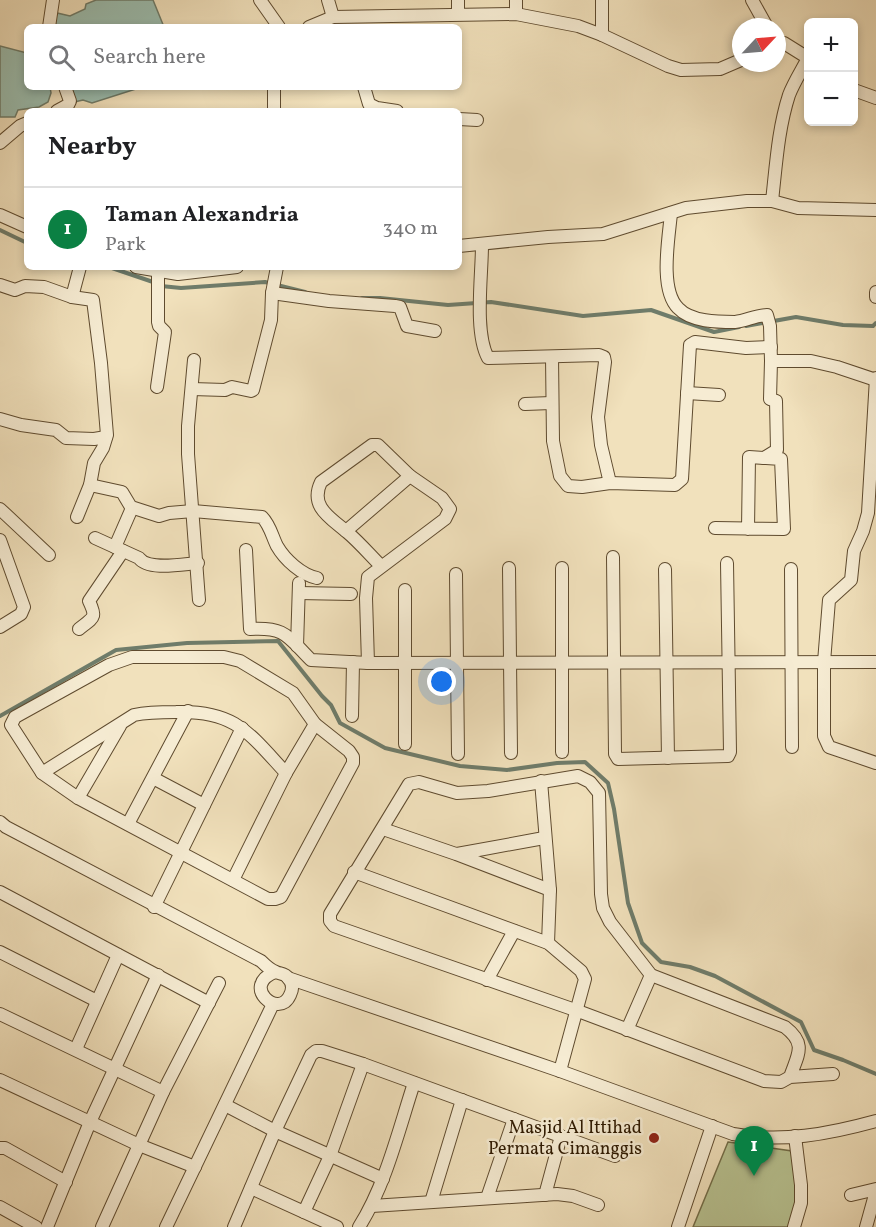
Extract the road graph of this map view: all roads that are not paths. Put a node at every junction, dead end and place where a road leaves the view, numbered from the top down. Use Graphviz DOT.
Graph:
graph roads {
  1 [pos="53,0"];
  2 [pos="260,0"];
  3 [pos="328,0"];
  4 [pos="458,0"];
  5 [pos="516,0"];
  6 [pos="602,0"];
  7 [pos="752,0"];
  8 [pos="458,14"];
  9 [pos="516,14"];
  10 [pos="762,18"];
  11 [pos="330,21"];
  12 [pos="49,24"];
  13 [pos="277,24"];
  14 [pos="602,35"];
  15 [pos="786,44"];
  16 [pos="804,56"];
  17 [pos="732,64"];
  18 [pos="804,66"];
  19 [pos="66,90"];
  20 [pos="274,90"];
  21 [pos="365,90"];
  22 [pos="858,91"];
  23 [pos="876,98"];
  24 [pos="62,108"];
  25 [pos="274,108"];
  26 [pos="377,108"];
  27 [pos="462,119"];
  28 [pos="477,120"];
  29 [pos="24,124"];
  30 [pos="0,143"];
  31 [pos="772,201"];
  32 [pos="876,210"];
  33 [pos="671,213"];
  34 [pos="0,215"];
  35 [pos="24,226"];
  36 [pos="482,245"];
  37 [pos="462,246"];
  38 [pos="79,270"];
  39 [pos="140,270"];
  40 [pos="212,270"];
  41 [pos="157,281"];
  42 [pos="274,282"];
  43 [pos="0,285"];
  44 [pos="72,297"];
  45 [pos="435,331"];
  46 [pos="771,347"];
  47 [pos="552,357"];
  48 [pos="194,360"];
  49 [pos="771,361"];
  50 [pos="876,379"];
  51 [pos="157,387"];
  52 [pos="192,389"];
  53 [pos="687,393"];
  54 [pos="719,395"];
  55 [pos="551,403"];
  56 [pos="525,404"];
  57 [pos="0,418"];
  58 [pos="106,437"];
  59 [pos="764,458"];
  60 [pos="410,476"];
  61 [pos="610,483"];
  62 [pos="90,485"];
  63 [pos="132,508"];
  64 [pos="0,509"];
  65 [pos="193,511"];
  66 [pos="77,517"];
  67 [pos="715,528"];
  68 [pos="748,529"];
  69 [pos="346,531"];
  70 [pos="95,538"];
  71 [pos="0,540"];
  72 [pos="119,549"];
  73 [pos="246,549"];
  74 [pos="49,555"];
  75 [pos="613,557"];
  76 [pos="3,562"];
  77 [pos="198,563"];
  78 [pos="727,563"];
  79 [pos="381,566"];
  80 [pos="562,567"];
  81 [pos="509,568"];
  82 [pos="664,569"];
  83 [pos="791,569"];
  84 [pos="456,574"];
  85 [pos="317,578"];
  86 [pos="405,591"];
  87 [pos="351,594"];
  88 [pos="199,600"];
  89 [pos="0,627"];
  90 [pos="80,629"];
  91 [pos="297,646"];
  92 [pos="353,662"];
  93 [pos="824,662"];
  94 [pos="876,662"];
  95 [pos="368,663"];
  96 [pos="405,663"];
  97 [pos="458,663"];
  98 [pos="511,663"];
  99 [pos="562,663"];
  100 [pos="614,663"];
  101 [pos="667,663"];
  102 [pos="730,663"];
  103 [pos="793,663"];
  104 [pos="188,711"];
  105 [pos="352,716"];
  106 [pos="315,724"];
  107 [pos="120,725"];
  108 [pos="242,728"];
  109 [pos="405,744"];
  110 [pos="792,747"];
  111 [pos="562,752"];
  112 [pos="511,753"];
  113 [pos="458,754"];
  114 [pos="668,758"];
  115 [pos="876,763"];
  116 [pos="42,773"];
  117 [pos="286,773"];
  118 [pos="153,778"];
  119 [pos="541,782"];
  120 [pos="78,798"];
  121 [pos="204,805"];
  122 [pos="0,822"];
  123 [pos="128,824"];
  124 [pos="383,829"];
  125 [pos="544,838"];
  126 [pos="182,853"];
  127 [pos="456,854"];
  128 [pos="354,872"];
  129 [pos="233,880"];
  130 [pos="550,890"];
  131 [pos="1,896"];
  132 [pos="154,906"];
  133 [pos="514,931"];
  134 [pos="548,943"];
  135 [pos="0,952"];
  136 [pos="118,955"];
  137 [pos="275,972"];
  138 [pos="158,975"];
  139 [pos="651,975"];
  140 [pos="288,978"];
  141 [pos="487,980"];
  142 [pos="219,983"];
  143 [pos="97,1001"];
  144 [pos="209,1003"];
  145 [pos="273,1004"];
  146 [pos="578,1011"];
  147 [pos="0,1014"];
  148 [pos="627,1030"];
  149 [pos="76,1049"];
  150 [pos="363,1064"];
  151 [pos="115,1069"];
  152 [pos="560,1071"];
  153 [pos="833,1074"];
  154 [pos="790,1077"];
  155 [pos="0,1080"];
  156 [pos="414,1083"];
  157 [pos="164,1092"];
  158 [pos="462,1100"];
  159 [pos="225,1105"];
  160 [pos="514,1119"];
  161 [pos="90,1122"];
  162 [pos="875,1123"];
  163 [pos="716,1128"];
  164 [pos="275,1131"];
  165 [pos="561,1136"];
  166 [pos="795,1137"];
  167 [pos="139,1145"];
  168 [pos="0,1148"];
  169 [pos="330,1156"];
  170 [pos="615,1156"];
  171 [pos="195,1167"];
  172 [pos="383,1179"];
  173 [pos="66,1182"];
  174 [pos="251,1188"];
  175 [pos="876,1190"];
  176 [pos="545,1195"];
  177 [pos="851,1195"];
  178 [pos="487,1198"];
  179 [pos="431,1202"];
  180 [pos="598,1205"];
  181 [pos="372,1206"];
  182 [pos="0,1207"];
  183 [pos="304,1212"];
  184 [pos="36,1227"];
  185 [pos="47,1227"];
  186 [pos="102,1227"];
  187 [pos="166,1227"];
  188 [pos="234,1227"];
  189 [pos="337,1227"];
  190 [pos="359,1227"];
  191 [pos="678,1227"];
  192 [pos="686,1227"];
  193 [pos="794,1227"];
  194 [pos="866,1227"];
  1 -- 12 [label="street"];
  2 -- 13 [label="street"];
  3 -- 11 [label="street"];
  4 -- 8 [label="street"];
  5 -- 9 [label="street"];
  6 -- 14 [label="street"];
  7 -- 10 [label="street"];
  8 -- 9 [label="street"];
  8 -- 11 [label="street"];
  9 -- 14 [label="street"];
  14 -- 17 [label="street"];
  15 -- 16 [label="street"];
  18 -- 31 [label="street"];
  19 -- 24 [label="street"];
  20 -- 25 [label="street"];
  21 -- 26 [label="street"];
  22 -- 23 [label="street"];
  27 -- 28 [label="street"];
  29 -- 30 [label="street"];
  31 -- 32 [label="street"];
  31 -- 33 [label="street"];
  33 -- 36 [label="street"];
  33 -- 46 [label="street"];
  34 -- 35 [label="street"];
  36 -- 37 [label="street"];
  36 -- 47 [label="street"];
  38 -- 44 [label="street"];
  39 -- 41 [label="street"];
  40 -- 41 [label="street"];
  41 -- 51 [label="street"];
  42 -- 45 [label="street"];
  42 -- 52 [label="street"];
  43 -- 44 [label="street"];
  44 -- 58 [label="street"];
  46 -- 49 [label="street"];
  46 -- 53 [label="street"];
  47 -- 55 [label="street"];
  47 -- 61 [label="street"];
  48 -- 52 [label="street"];
  49 -- 50 [label="street"];
  49 -- 59 [label="street"];
  50 -- 93 [label="street"];
  52 -- 65 [label="street"];
  53 -- 54 [label="street"];
  53 -- 61 [label="street"];
  55 -- 56 [label="street"];
  55 -- 61 [label="street"];
  57 -- 58 [label="street"];
  58 -- 62 [label="street"];
  59 -- 68 [label="street"];
  59 -- 68 [label="street"];
  60 -- 69 [label="street"];
  60 -- 69 [label="street"];
  60 -- 79 [label="street"];
  62 -- 63 [label="street"];
  62 -- 66 [label="street"];
  63 -- 65 [label="street"];
  63 -- 72 [label="street"];
  64 -- 74 [label="street"];
  65 -- 77 [label="street"];
  65 -- 85 [label="street"];
  67 -- 68 [label="street"];
  69 -- 79 [label="street"];
  70 -- 72 [label="street"];
  71 -- 76 [label="street"];
  72 -- 77 [label="street"];
  72 -- 90 [label="street"];
  73 -- 91 [label="street"];
  75 -- 100 [label="street"];
  76 -- 89 [label="street"];
  77 -- 88 [label="street"];
  78 -- 102 [label="street"];
  79 -- 95 [label="street"];
  80 -- 99 [label="street"];
  81 -- 98 [label="street"];
  82 -- 101 [label="street"];
  83 -- 103 [label="street"];
  84 -- 97 [label="street"];
  86 -- 96 [label="street"];
  87 -- 91 [label="street"];
  91 -- 92 [label="street"];
  92 -- 95 [label="street"];
  92 -- 105 [label="street"];
  93 -- 94 [label="street"];
  93 -- 103 [label="street"];
  93 -- 115 [label="street"];
  95 -- 96 [label="street"];
  96 -- 97 [label="street"];
  96 -- 109 [label="street"];
  97 -- 98 [label="street"];
  97 -- 113 [label="street"];
  98 -- 99 [label="street"];
  98 -- 112 [label="street"];
  99 -- 100 [label="street"];
  99 -- 111 [label="street"];
  100 -- 101 [label="street"];
  100 -- 114 [label="street"];
  101 -- 102 [label="street"];
  101 -- 114 [label="street"];
  102 -- 103 [label="street"];
  102 -- 114 [label="street"];
  103 -- 110 [label="street"];
  104 -- 107 [label="street"];
  104 -- 108 [label="street"];
  104 -- 118 [label="street"];
  106 -- 116 [label="street"];
  106 -- 117 [label="street"];
  106 -- 129 [label="street"];
  107 -- 116 [label="street"];
  107 -- 120 [label="street"];
  108 -- 117 [label="street"];
  108 -- 121 [label="street"];
  116 -- 120 [label="street"];
  117 -- 129 [label="street"];
  118 -- 121 [label="street"];
  118 -- 123 [label="street"];
  119 -- 124 [label="street"];
  119 -- 125 [label="street"];
  119 -- 139 [label="street"];
  120 -- 123 [label="street"];
  121 -- 126 [label="street"];
  122 -- 132 [label="street"];
  123 -- 126 [label="street"];
  124 -- 127 [label="street"];
  124 -- 128 [label="street"];
  125 -- 127 [label="street"];
  125 -- 130 [label="street"];
  126 -- 129 [label="street"];
  126 -- 132 [label="street"];
  127 -- 130 [label="street"];
  128 -- 133 [label="street"];
  128 -- 141 [label="street"];
  130 -- 134 [label="street"];
  131 -- 136 [label="street"];
  132 -- 137 [label="street"];
  133 -- 134 [label="street"];
  133 -- 141 [label="street"];
  134 -- 146 [label="street"];
  135 -- 143 [label="street"];
  136 -- 138 [label="street"];
  136 -- 143 [label="street"];
  137 -- 140 [label="street"];
  137 -- 145 [label="street"];
  138 -- 144 [label="street"];
  138 -- 151 [label="street"];
  139 -- 148 [label="street"];
  139 -- 154 [label="street"];
  140 -- 145 [label="street"];
  140 -- 152 [label="street"];
  141 -- 146 [label="street"];
  142 -- 144 [label="street"];
  143 -- 149 [label="street"];
  144 -- 157 [label="street"];
  145 -- 159 [label="street"];
  146 -- 148 [label="street"];
  146 -- 152 [label="street"];
  147 -- 149 [label="street"];
  148 -- 154 [label="street"];
  149 -- 151 [label="street"];
  150 -- 156 [label="street"];
  150 -- 164 [label="street"];
  150 -- 169 [label="street"];
  151 -- 157 [label="street"];
  151 -- 161 [label="street"];
  152 -- 163 [label="street"];
  153 -- 154 [label="street"];
  155 -- 161 [label="street"];
  156 -- 158 [label="street"];
  156 -- 172 [label="street"];
  157 -- 167 [label="street"];
  158 -- 160 [label="street"];
  158 -- 179 [label="street"];
  159 -- 164 [label="street"];
  159 -- 171 [label="street"];
  160 -- 165 [label="street"];
  160 -- 178 [label="street"];
  161 -- 167 [label="street"];
  161 -- 173 [label="street"];
  162 -- 166 [label="street"];
  163 -- 166 [label="street"];
  163 -- 191 [label="street"];
  163 -- 192 [label="street"];
  164 -- 169 [label="street"];
  164 -- 174 [label="street"];
  165 -- 170 [label="street"];
  165 -- 176 [label="street"];
  166 -- 193 [label="street"];
  167 -- 171 [label="street"];
  167 -- 186 [label="street"];
  168 -- 173 [label="street"];
  169 -- 172 [label="street"];
  169 -- 183 [label="street"];
  171 -- 187 [label="street"];
  172 -- 181 [label="street"];
  173 -- 185 [label="street"];
  174 -- 183 [label="street"];
  174 -- 188 [label="street"];
  175 -- 177 [label="street"];
  175 -- 194 [label="street"];
  176 -- 178 [label="street"];
  176 -- 180 [label="street"];
  178 -- 179 [label="street"];
  179 -- 181 [label="street"];
  181 -- 190 [label="street"];
  182 -- 184 [label="street"];
  183 -- 189 [label="street"];
}
